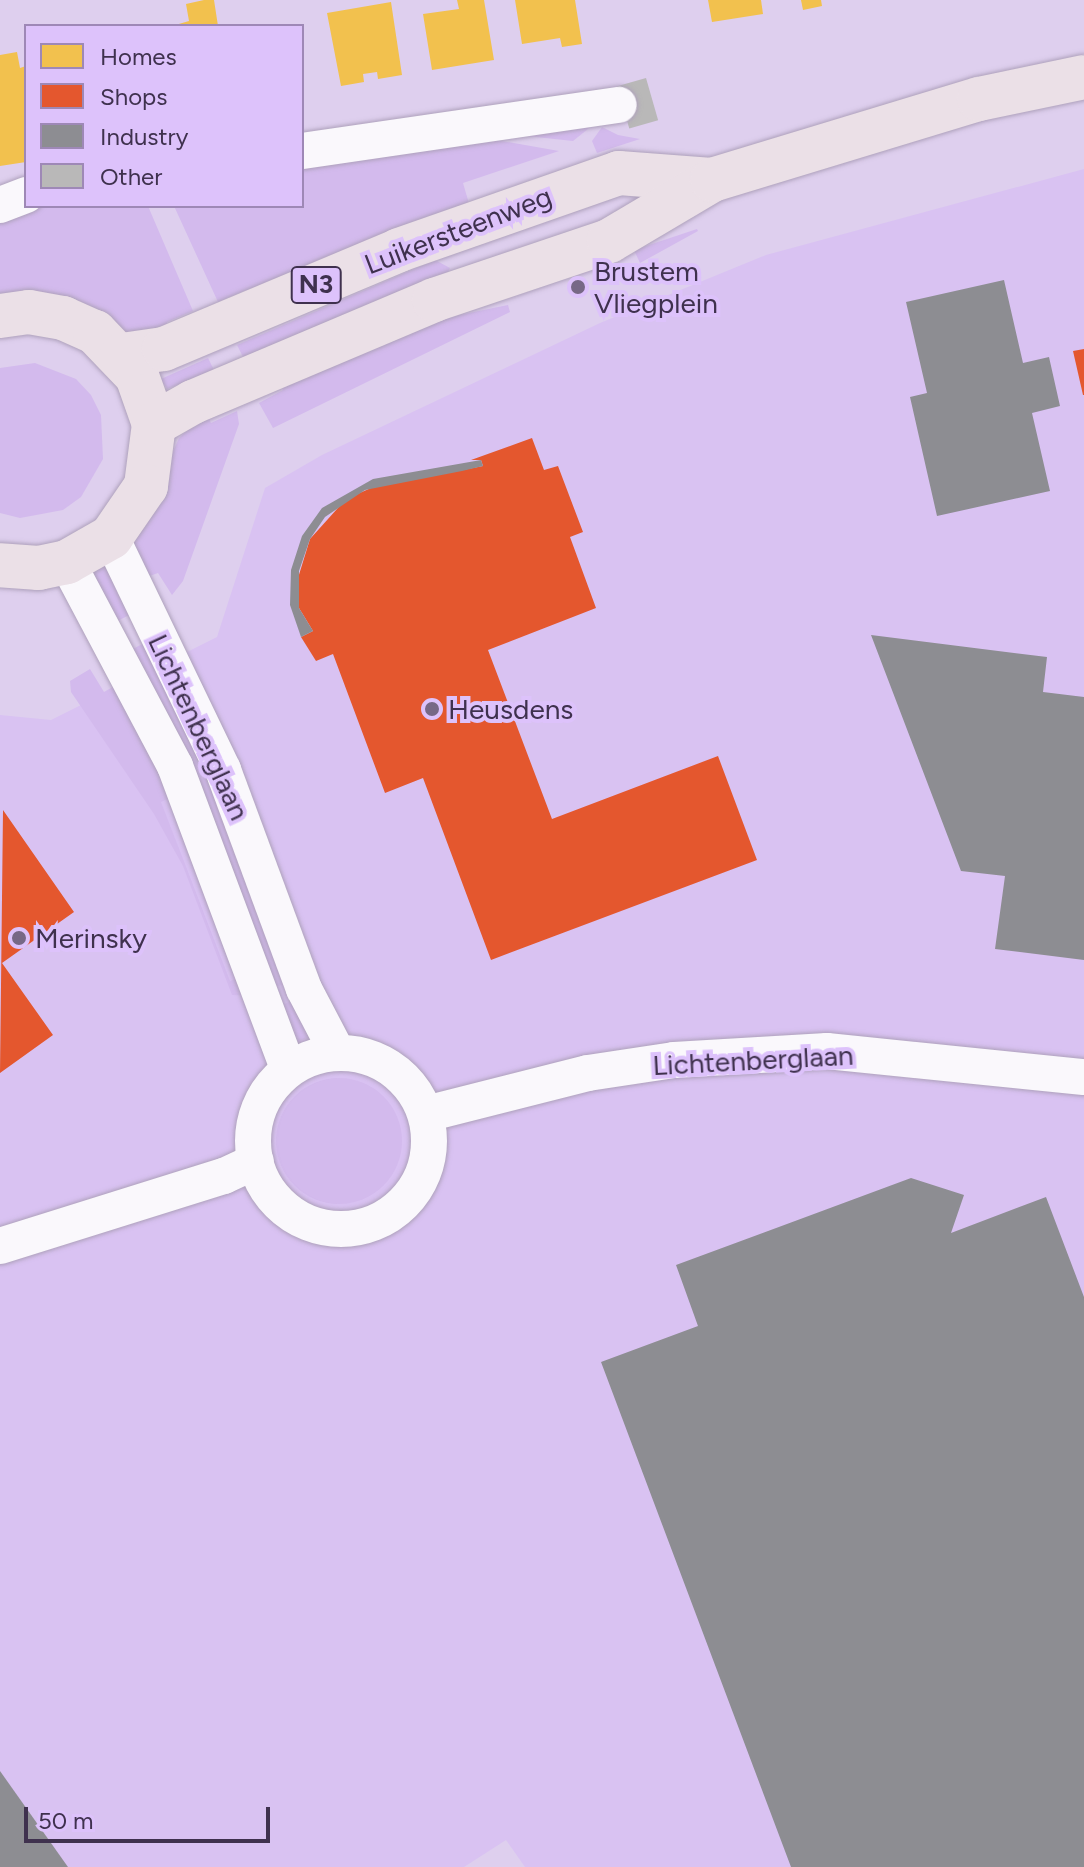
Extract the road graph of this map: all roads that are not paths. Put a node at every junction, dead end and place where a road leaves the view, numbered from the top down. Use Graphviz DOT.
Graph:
graph roads {
  1 [pos="1084,77"];
  2 [pos="619,105"];
  3 [pos="304,151"];
  4 [pos="712,180"];
  5 [pos="24,196"];
  6 [pos="0,205"];
  7 [pos="0,316"];
  8 [pos="122,355"];
  9 [pos="154,424"];
  10 [pos="111,537"];
  11 [pos="67,562"];
  12 [pos="0,565"];
  13 [pos="337,1052"];
  14 [pos="288,1069"];
  15 [pos="1084,1077"];
  16 [pos="426,1114"];
  17 [pos="256,1161"];
  18 [pos="0,1246"];
  1 -- 4 [label="main road, Luikersteenweg / N3"];
  2 -- 3 [label="street"];
  4 -- 8 [label="main road, Luikersteenweg / N3"];
  4 -- 9 [label="main road, Luikersteenweg / N3"];
  5 -- 6 [label="street"];
  7 -- 8 [label="main road"];
  8 -- 9 [label="main road"];
  9 -- 10 [label="main road"];
  10 -- 11 [label="main road"];
  10 -- 13 [label="street, Lichtenberglaan"];
  11 -- 12 [label="main road"];
  11 -- 14 [label="street, Lichtenberglaan"];
  13 -- 14 [label="street"];
  13 -- 16 [label="street"];
  14 -- 17 [label="street"];
  15 -- 16 [label="street, Lichtenberglaan"];
  16 -- 17 [label="street"];
  17 -- 18 [label="street"];
}
